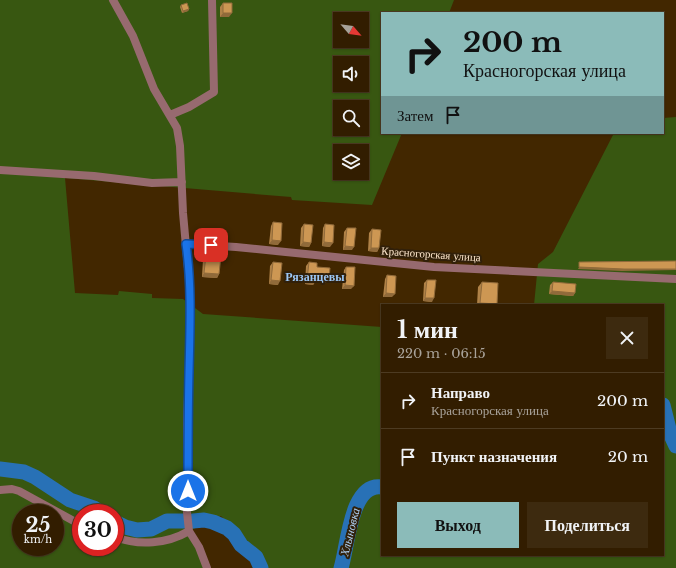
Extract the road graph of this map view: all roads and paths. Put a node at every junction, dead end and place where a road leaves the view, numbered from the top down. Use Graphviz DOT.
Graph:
graph roads {
  1 [pos="113,0"];
  2 [pos="212,0"];
  3 [pos="170,115"];
  4 [pos="0,170"];
  5 [pos="182,182"];
  6 [pos="186,244"];
  7 [pos="676,279"];
  8 [pos="0,490"];
  9 [pos="72,520"];
  10 [pos="189,531"];
  11 [pos="124,539"];
  12 [pos="207,568"];
  1 -- 3 [label="street"];
  2 -- 3 [label="street"];
  3 -- 5 [label="street"];
  4 -- 5 [label="street"];
  5 -- 6 [label="street"];
  6 -- 7 [label="street, Красногорская улица"];
  6 -- 10 [label="street"];
  8 -- 9 [label="street"];
  10 -- 11 [label="street"];
  10 -- 12 [label="street"];
}
